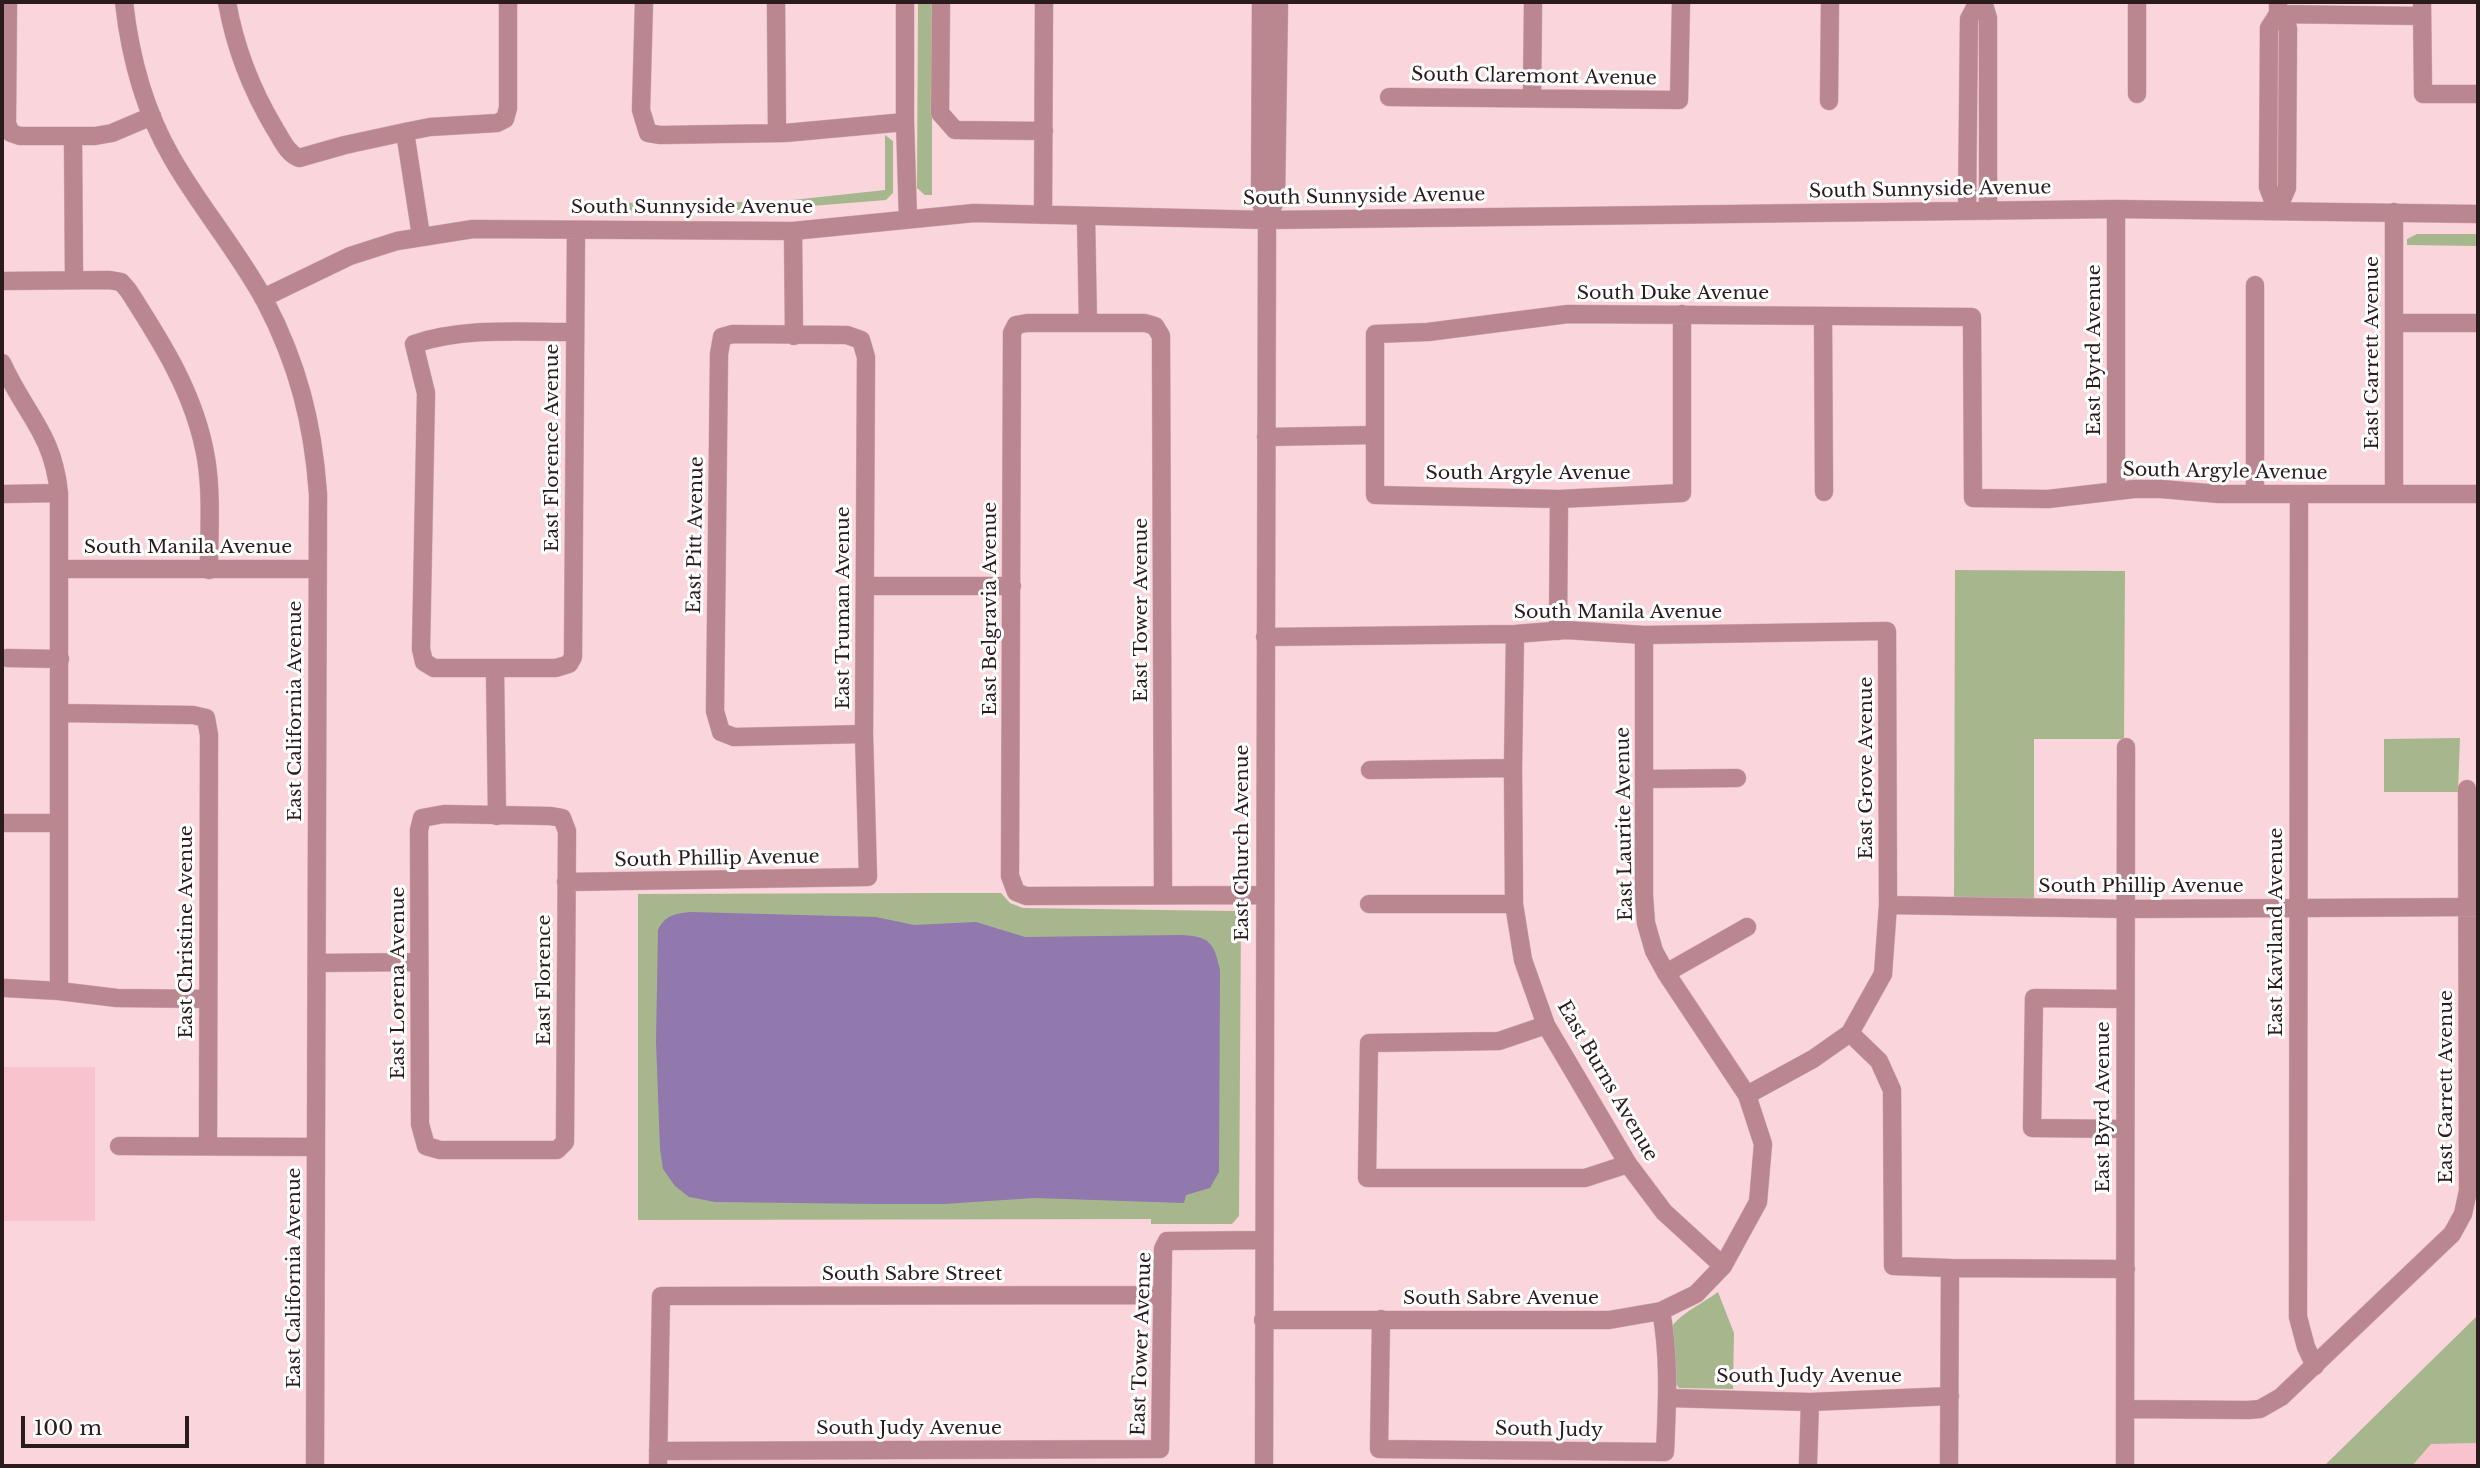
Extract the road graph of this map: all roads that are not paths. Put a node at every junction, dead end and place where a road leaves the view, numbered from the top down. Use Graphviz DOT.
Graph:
graph roads {
  1 [pos="8,2"];
  2 [pos="124,2"];
  3 [pos="226,2"];
  4 [pos="508,2"];
  5 [pos="644,2"];
  6 [pos="776,2"];
  7 [pos="905,2"];
  8 [pos="941,2"];
  9 [pos="1044,2"];
  10 [pos="1261,2"];
  11 [pos="1279,2"];
  12 [pos="1533,2"];
  13 [pos="1681,2"];
  14 [pos="1830,2"];
  15 [pos="1981,2"];
  16 [pos="2137,2"];
  17 [pos="2278,8"];
  18 [pos="2422,9"];
  19 [pos="2137,94"];
  20 [pos="2478,94"];
  21 [pos="1390,97"];
  22 [pos="1532,98"];
  23 [pos="1829,101"];
  24 [pos="152,116"];
  25 [pos="905,122"];
  26 [pos="1044,131"];
  27 [pos="405,132"];
  28 [pos="777,133"];
  29 [pos="73,136"];
  30 [pos="2116,209"];
  31 [pos="1968,211"];
  32 [pos="1988,211"];
  33 [pos="2277,211"];
  34 [pos="2394,212"];
  35 [pos="2478,214"];
  36 [pos="1043,215"];
  37 [pos="1086,216"];
  38 [pos="908,219"];
  39 [pos="1267,220"];
  40 [pos="576,230"];
  41 [pos="793,231"];
  42 [pos="421,236"];
  43 [pos="74,280"];
  44 [pos="2,281"];
  45 [pos="2255,285"];
  46 [pos="263,298"];
  47 [pos="1682,314"];
  48 [pos="1824,316"];
  49 [pos="1088,323"];
  50 [pos="2394,323"];
  51 [pos="2478,323"];
  52 [pos="575,332"];
  53 [pos="794,336"];
  54 [pos="2,363"];
  55 [pos="1375,435"];
  56 [pos="1265,437"];
  57 [pos="2116,491"];
  58 [pos="1824,492"];
  59 [pos="59,493"];
  60 [pos="2394,493"];
  61 [pos="5,494"];
  62 [pos="2255,494"];
  63 [pos="2299,494"];
  64 [pos="2478,494"];
  65 [pos="1972,498"];
  66 [pos="1559,499"];
  67 [pos="59,569"];
  68 [pos="317,569"];
  69 [pos="209,570"];
  70 [pos="865,586"];
  71 [pos="1012,586"];
  72 [pos="1558,631"];
  73 [pos="1886,631"];
  74 [pos="1516,634"];
  75 [pos="1644,635"];
  76 [pos="1265,636"];
  77 [pos="7,658"];
  78 [pos="60,659"];
  79 [pos="495,668"];
  80 [pos="60,713"];
  81 [pos="864,734"];
  82 [pos="2126,747"];
  83 [pos="1513,768"];
  84 [pos="1370,770"];
  85 [pos="1737,778"];
  86 [pos="1644,779"];
  87 [pos="2467,789"];
  88 [pos="496,816"];
  89 [pos="5,823"];
  90 [pos="59,823"];
  91 [pos="868,877"];
  92 [pos="566,882"];
  93 [pos="1163,895"];
  94 [pos="1264,895"];
  95 [pos="1369,904"];
  96 [pos="1514,904"];
  97 [pos="1888,905"];
  98 [pos="2297,907"];
  99 [pos="2473,907"];
  100 [pos="2126,909"];
  101 [pos="1747,927"];
  102 [pos="419,962"];
  103 [pos="317,963"];
  104 [pos="1666,973"];
  105 [pos="5,988"];
  106 [pos="59,991"];
  107 [pos="208,999"];
  108 [pos="2125,999"];
  109 [pos="1546,1025"];
  110 [pos="1850,1033"];
  111 [pos="1747,1095"];
  112 [pos="2125,1129"];
  113 [pos="119,1146"];
  114 [pos="208,1146"];
  115 [pos="426,1146"];
  116 [pos="316,1147"];
  117 [pos="1628,1164"];
  118 [pos="1264,1240"];
  119 [pos="1723,1266"];
  120 [pos="1950,1268"];
  121 [pos="2126,1269"];
  122 [pos="1162,1295"];
  123 [pos="1661,1311"];
  124 [pos="1381,1319"];
  125 [pos="1263,1320"];
  126 [pos="2315,1366"];
  127 [pos="1950,1396"];
  128 [pos="1668,1398"];
  129 [pos="1810,1402"];
  130 [pos="2126,1409"];
  131 [pos="1160,1449"];
  132 [pos="658,1459"];
  133 [pos="1808,1463"];
  134 [pos="315,1466"];
  135 [pos="1264,1466"];
  136 [pos="1949,1466"];
  137 [pos="2125,1466"];
  1 -- 29 [label="street"];
  2 -- 24 [label="street, East California Avenue"];
  3 -- 27 [label="street"];
  4 -- 27 [label="street"];
  5 -- 28 [label="street"];
  6 -- 28 [label="street"];
  7 -- 25 [label="street"];
  8 -- 26 [label="street"];
  9 -- 26 [label="street"];
  10 -- 39 [label="street, East Church Avenue"];
  11 -- 39 [label="street, East Church Avenue"];
  12 -- 22 [label="street"];
  13 -- 22 [label="street, South Claremont Avenue"];
  14 -- 23 [label="street"];
  15 -- 31 [label="street"];
  15 -- 32 [label="street"];
  16 -- 19 [label="street"];
  17 -- 18 [label="street"];
  17 -- 33 [label="street"];
  18 -- 20 [label="street"];
  21 -- 22 [label="street, South Claremont Avenue"];
  24 -- 29 [label="street"];
  24 -- 46 [label="street, East California Avenue"];
  25 -- 28 [label="street"];
  25 -- 38 [label="street"];
  26 -- 36 [label="street"];
  27 -- 42 [label="street"];
  29 -- 43 [label="street"];
  30 -- 32 [label="street, South Sunnyside Avenue"];
  30 -- 33 [label="street, South Sunnyside Avenue"];
  30 -- 57 [label="street, East Byrd Avenue"];
  31 -- 32 [label="street, South Sunnyside Avenue"];
  31 -- 39 [label="street, South Sunnyside Avenue"];
  33 -- 34 [label="street, South Sunnyside Avenue"];
  34 -- 35 [label="street, South Sunnyside Avenue"];
  34 -- 50 [label="street, East Garrett Avenue"];
  36 -- 37 [label="street, South Sunnyside Avenue"];
  36 -- 38 [label="street, South Sunnyside Avenue"];
  37 -- 39 [label="street, South Sunnyside Avenue"];
  37 -- 49 [label="street"];
  38 -- 41 [label="street, South Sunnyside Avenue"];
  39 -- 56 [label="street, East Church Avenue"];
  40 -- 41 [label="street, South Sunnyside Avenue"];
  40 -- 42 [label="street, South Sunnyside Avenue"];
  40 -- 52 [label="street, East Florence Avenue"];
  41 -- 53 [label="street"];
  42 -- 46 [label="street, South Sunnyside Avenue"];
  43 -- 44 [label="street"];
  43 -- 69 [label="street"];
  45 -- 62 [label="street"];
  46 -- 68 [label="street, East California Avenue"];
  47 -- 48 [label="street, South Duke Avenue"];
  47 -- 55 [label="street, South Duke Avenue"];
  47 -- 66 [label="street, South Argyle Avenue"];
  48 -- 58 [label="street"];
  48 -- 65 [label="street, South Duke Avenue"];
  49 -- 71 [label="street, East Belgravia Avenue"];
  49 -- 93 [label="street, East Tower Avenue"];
  50 -- 51 [label="street"];
  50 -- 60 [label="street, East Garrett Avenue"];
  52 -- 79 [label="street, East Florence Avenue"];
  52 -- 79 [label="street"];
  53 -- 70 [label="street, East Truman Avenue"];
  53 -- 81 [label="street, East Pitt Avenue"];
  54 -- 59 [label="street"];
  55 -- 56 [label="street"];
  55 -- 66 [label="street, South Argyle Avenue"];
  56 -- 76 [label="street, East Church Avenue"];
  57 -- 62 [label="street, South Argyle Avenue"];
  57 -- 65 [label="street, South Argyle Avenue"];
  59 -- 61 [label="street"];
  59 -- 67 [label="street"];
  60 -- 63 [label="street, South Argyle Avenue"];
  60 -- 64 [label="street, South Argyle Avenue"];
  62 -- 63 [label="street, South Argyle Avenue"];
  63 -- 98 [label="street, East Kaviland Avenue"];
  66 -- 72 [label="street"];
  67 -- 69 [label="street, South Manila Avenue"];
  67 -- 78 [label="street"];
  68 -- 69 [label="street, South Manila Avenue"];
  68 -- 103 [label="street, East California Avenue"];
  70 -- 71 [label="street"];
  70 -- 81 [label="street, East Truman Avenue"];
  71 -- 93 [label="street, East Belgravia Avenue"];
  72 -- 74 [label="street, South Manila Avenue"];
  72 -- 75 [label="street, South Manila Avenue"];
  73 -- 75 [label="street, South Manila Avenue"];
  73 -- 97 [label="street, East Grove Avenue"];
  74 -- 76 [label="street, South Manila Avenue"];
  74 -- 83 [label="street, East Burns Avenue"];
  75 -- 86 [label="street, East Laurite Avenue"];
  76 -- 94 [label="street, East Church Avenue"];
  77 -- 78 [label="street"];
  78 -- 80 [label="street"];
  79 -- 88 [label="street"];
  80 -- 90 [label="street"];
  80 -- 107 [label="street, East Christine Avenue"];
  81 -- 91 [label="street, East Truman Avenue"];
  82 -- 100 [label="street, East Byrd Avenue"];
  83 -- 84 [label="street"];
  83 -- 96 [label="street, East Burns Avenue"];
  85 -- 86 [label="street"];
  86 -- 104 [label="street, East Laurite Avenue"];
  87 -- 99 [label="street, East Garrett Avenue"];
  88 -- 92 [label="street, East Florence"];
  88 -- 102 [label="street, East Lorena Avenue"];
  89 -- 90 [label="street"];
  90 -- 106 [label="street"];
  91 -- 92 [label="street, South Phillip Avenue"];
  92 -- 115 [label="street, East Florence"];
  93 -- 94 [label="street"];
  94 -- 118 [label="street, East Church Avenue"];
  95 -- 96 [label="street"];
  96 -- 109 [label="street, East Burns Avenue"];
  97 -- 100 [label="street, South Phillip Avenue"];
  97 -- 110 [label="street, East Grove Avenue"];
  98 -- 99 [label="street, South Phillip Avenue"];
  98 -- 100 [label="street, South Phillip Avenue"];
  98 -- 126 [label="street, East Kaviland Avenue"];
  99 -- 126 [label="street, East Garrett Avenue"];
  100 -- 108 [label="street, East Byrd Avenue"];
  101 -- 104 [label="street"];
  102 -- 103 [label="street"];
  102 -- 115 [label="street, East Lorena Avenue"];
  103 -- 116 [label="street, East California Avenue"];
  104 -- 111 [label="street, East Laurite Avenue"];
  105 -- 106 [label="street"];
  106 -- 107 [label="street"];
  107 -- 114 [label="street, East Christine Avenue"];
  108 -- 112 [label="street, East Byrd Avenue"];
  108 -- 112 [label="street"];
  109 -- 117 [label="street, East Burns Avenue"];
  109 -- 117 [label="street"];
  110 -- 111 [label="street"];
  110 -- 120 [label="street"];
  111 -- 119 [label="street, East Laurite Avenue"];
  112 -- 121 [label="street, East Byrd Avenue"];
  113 -- 114 [label="street"];
  114 -- 116 [label="street"];
  116 -- 134 [label="street, East California Avenue"];
  117 -- 119 [label="street, East Burns Avenue"];
  118 -- 122 [label="street, East Tower Avenue"];
  118 -- 125 [label="street, East Church Avenue"];
  119 -- 123 [label="street, South Sabre Avenue"];
  120 -- 121 [label="street"];
  120 -- 127 [label="street"];
  121 -- 130 [label="street, East Byrd Avenue"];
  122 -- 131 [label="street, East Tower Avenue"];
  122 -- 132 [label="street, South Sabre Street"];
  123 -- 124 [label="street, South Sabre Avenue"];
  123 -- 128 [label="street"];
  124 -- 125 [label="street, South Sabre Avenue"];
  124 -- 128 [label="street, South Judy"];
  125 -- 135 [label="street, East Church Avenue"];
  126 -- 130 [label="street"];
  127 -- 129 [label="street, South Judy Avenue"];
  127 -- 136 [label="street"];
  128 -- 129 [label="street, South Judy Avenue"];
  129 -- 133 [label="street"];
  130 -- 137 [label="street, East Byrd Avenue"];
  131 -- 132 [label="street, South Judy Avenue"];
}
